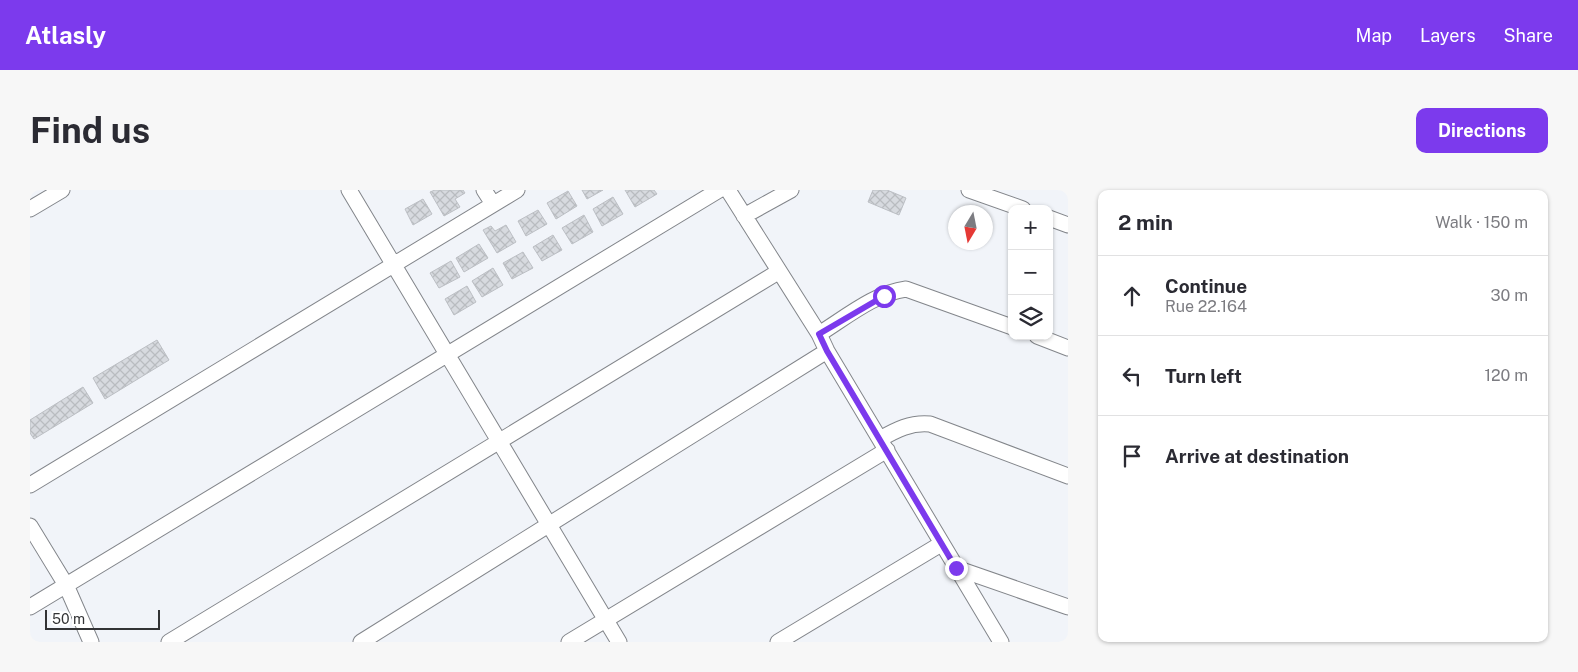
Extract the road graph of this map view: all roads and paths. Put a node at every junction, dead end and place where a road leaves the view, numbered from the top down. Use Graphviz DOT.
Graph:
graph roads {
  1 [pos="62,190"];
  2 [pos="349,190"];
  3 [pos="484,190"];
  4 [pos="517,190"];
  5 [pos="719,190"];
  6 [pos="728,190"];
  7 [pos="791,190"];
  8 [pos="969,190"];
  9 [pos="493,204"];
  10 [pos="1012,205"];
  11 [pos="30,209"];
  12 [pos="744,216"];
  13 [pos="1053,219"];
  14 [pos="1068,224"];
  15 [pos="394,265"];
  16 [pos="778,272"];
  17 [pos="1008,326"];
  18 [pos="819,334"];
  19 [pos="1047,340"];
  20 [pos="1068,348"];
  21 [pos="827,351"];
  22 [pos="447,354"];
  23 [pos="499,440"];
  24 [pos="884,444"];
  25 [pos="1068,476"];
  26 [pos="30,485"];
  27 [pos="549,525"];
  28 [pos="30,526"];
  29 [pos="941,544"];
  30 [pos="956,568"];
  31 [pos="66,585"];
  32 [pos="30,607"];
  33 [pos="1068,607"];
  34 [pos="605,619"];
  35 [pos="994,640"];
  36 [pos="92,642"];
  37 [pos="169,642"];
  38 [pos="361,642"];
  39 [pos="569,642"];
  40 [pos="619,642"];
  41 [pos="778,642"];
  1 -- 11 [label="street"];
  2 -- 15 [label="street"];
  3 -- 9 [label="street"];
  4 -- 9 [label="street"];
  5 -- 22 [label="street"];
  6 -- 12 [label="street"];
  7 -- 12 [label="street"];
  8 -- 10 [label="street"];
  9 -- 15 [label="street"];
  12 -- 16 [label="street"];
  13 -- 14 [label="street"];
  15 -- 22 [label="street"];
  15 -- 26 [label="street"];
  16 -- 18 [label="street"];
  16 -- 23 [label="street"];
  17 -- 18 [label="street"];
  18 -- 21 [label="street"];
  19 -- 20 [label="street"];
  21 -- 24 [label="street"];
  21 -- 27 [label="street"];
  22 -- 23 [label="street"];
  22 -- 31 [label="street"];
  23 -- 27 [label="street"];
  23 -- 37 [label="street"];
  24 -- 25 [label="street"];
  24 -- 29 [label="street"];
  24 -- 34 [label="street"];
  27 -- 34 [label="street"];
  27 -- 38 [label="street"];
  28 -- 31 [label="street"];
  29 -- 30 [label="street"];
  29 -- 41 [label="street"];
  30 -- 33 [label="street"];
  30 -- 35 [label="street"];
  31 -- 32 [label="street"];
  31 -- 36 [label="street"];
  34 -- 39 [label="street"];
  34 -- 40 [label="street"];
}
